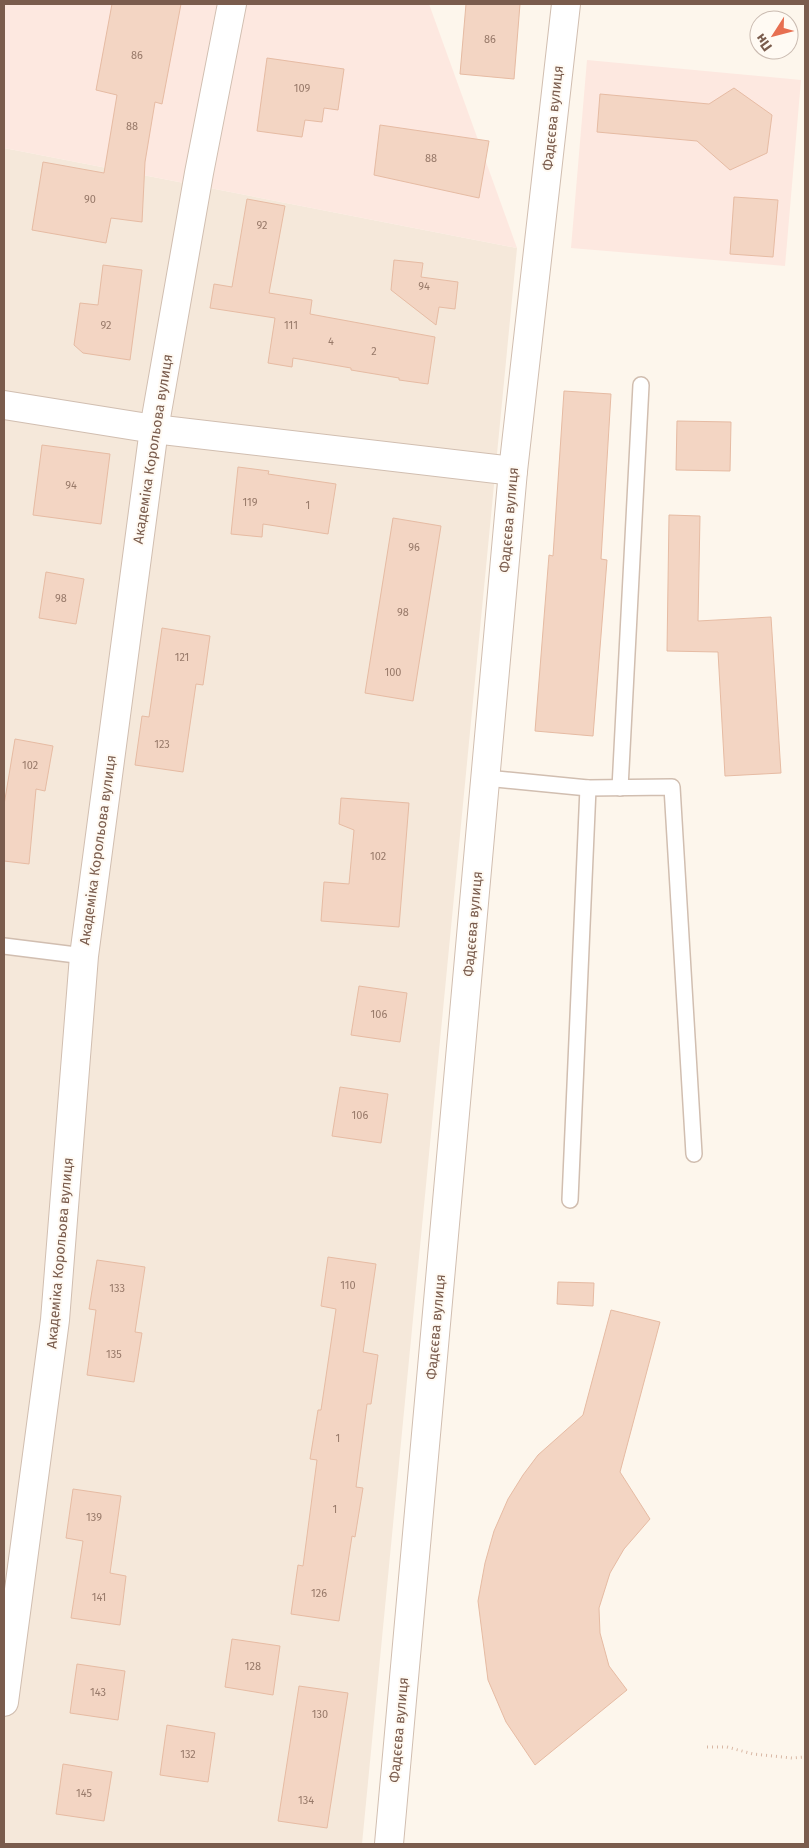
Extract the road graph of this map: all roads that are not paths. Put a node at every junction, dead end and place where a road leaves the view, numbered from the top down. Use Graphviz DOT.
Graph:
graph roads {
  1 [pos="232,4"];
  2 [pos="566,4"];
  3 [pos="641,385"];
  4 [pos="4,405"];
  5 [pos="154,429"];
  6 [pos="514,471"];
  7 [pos="486,778"];
  8 [pos="588,788"];
  9 [pos="620,788"];
  10 [pos="4,946"];
  11 [pos="84,956"];
  12 [pos="694,1154"];
  13 [pos="570,1200"];
  14 [pos="4,1702"];
  15 [pos="389,1844"];
  1 -- 5 [label="street, Академіка Корольова вулиця"];
  2 -- 6 [label="street, Фадєєва вулиця"];
  3 -- 9 [label="lane"];
  4 -- 5 [label="street"];
  5 -- 6 [label="street"];
  5 -- 11 [label="street, Академіка Корольова вулиця"];
  6 -- 7 [label="street, Фадєєва вулиця"];
  7 -- 8 [label="lane"];
  7 -- 15 [label="street, Фадєєва вулиця"];
  8 -- 9 [label="lane"];
  8 -- 13 [label="lane"];
  9 -- 12 [label="lane"];
  10 -- 11 [label="lane"];
  11 -- 14 [label="street, Академіка Корольова вулиця"];
}
